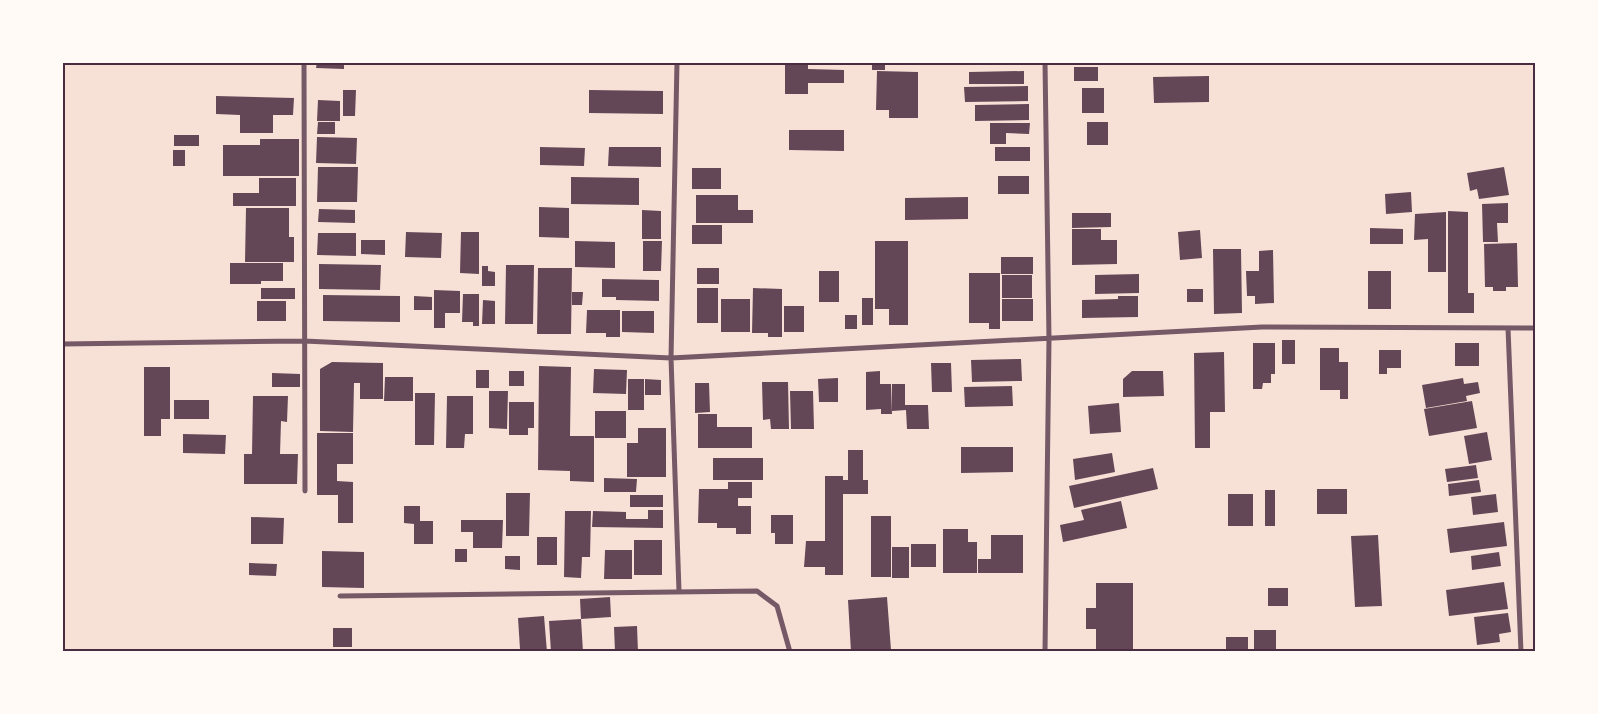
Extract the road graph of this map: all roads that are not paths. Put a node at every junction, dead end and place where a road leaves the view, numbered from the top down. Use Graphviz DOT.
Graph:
graph roads {
  1 [pos="304,62"];
  2 [pos="677,62"];
  3 [pos="1045,62"];
  4 [pos="1508,328"];
  5 [pos="1536,328"];
  6 [pos="1049,339"];
  7 [pos="304,341"];
  8 [pos="62,344"];
  9 [pos="671,358"];
  10 [pos="305,491"];
  11 [pos="679,591"];
  12 [pos="340,596"];
  13 [pos="790,652"];
  14 [pos="1045,652"];
  15 [pos="1521,652"];
  1 -- 7 [label="street"];
  2 -- 9 [label="street"];
  3 -- 6 [label="street"];
  4 -- 5 [label="street"];
  4 -- 6 [label="street"];
  4 -- 15 [label="street"];
  6 -- 9 [label="street"];
  6 -- 14 [label="street"];
  7 -- 8 [label="street"];
  7 -- 9 [label="street"];
  7 -- 10 [label="street"];
  9 -- 11 [label="street"];
  11 -- 12 [label="street"];
  11 -- 13 [label="street"];
}
